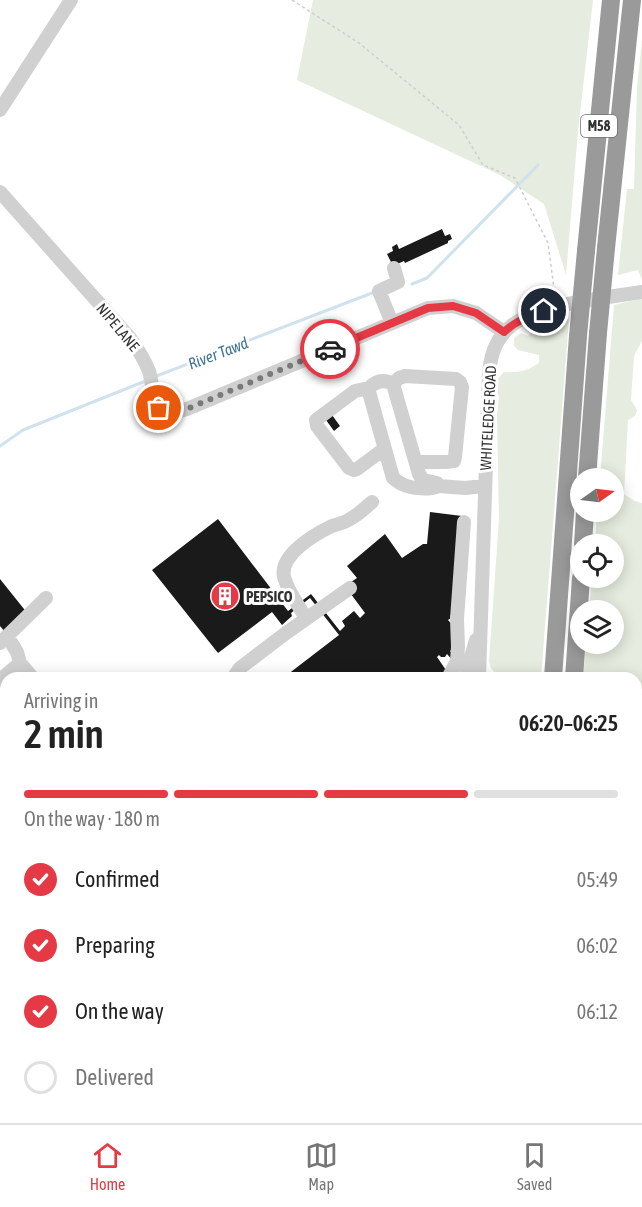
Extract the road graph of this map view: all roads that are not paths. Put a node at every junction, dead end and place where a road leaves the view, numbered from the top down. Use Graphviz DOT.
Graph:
graph roads {
  1 [pos="71,0"];
  2 [pos="611,0"];
  3 [pos="632,0"];
  4 [pos="0,110"];
  5 [pos="0,192"];
  6 [pos="394,268"];
  7 [pos="642,292"];
  8 [pos="392,323"];
  9 [pos="504,332"];
  10 [pos="393,384"];
  11 [pos="369,388"];
  12 [pos="384,449"];
  13 [pos="416,462"];
  14 [pos="588,468"];
  15 [pos="439,486"];
  16 [pos="484,486"];
  17 [pos="372,502"];
  18 [pos="464,522"];
  19 [pos="351,588"];
  20 [pos="580,588"];
  21 [pos="46,598"];
  22 [pos="306,618"];
  23 [pos="482,618"];
  24 [pos="4,640"];
  25 [pos="20,663"];
  26 [pos="9,672"];
  27 [pos="28,672"];
  28 [pos="237,672"];
  29 [pos="451,672"];
  30 [pos="467,672"];
  31 [pos="479,672"];
  32 [pos="554,672"];
  33 [pos="574,672"];
  1 -- 4 [label="street"];
  2 -- 32 [label="highway, M58, bridge"];
  3 -- 14 [label="highway, M58, bridge"];
  5 -- 8 [label="street, NIPE LANE"];
  6 -- 8 [label="street"];
  7 -- 9 [label="street"];
  8 -- 9 [label="street, NIPE LANE"];
  9 -- 16 [label="street, WHITELEDGE ROAD"];
  10 -- 11 [label="street"];
  10 -- 13 [label="street"];
  10 -- 13 [label="street"];
  11 -- 12 [label="street"];
  11 -- 12 [label="street"];
  12 -- 15 [label="street"];
  13 -- 15 [label="street"];
  15 -- 16 [label="street"];
  16 -- 23 [label="street, WHITELEDGE ROAD"];
  17 -- 22 [label="street"];
  18 -- 29 [label="street"];
  19 -- 22 [label="street"];
  20 -- 33 [label="highway"];
  21 -- 24 [label="street"];
  22 -- 28 [label="street"];
  23 -- 30 [label="street, WHITELEDGE ROAD"];
  23 -- 31 [label="street, WHITELEDGE ROAD"];
  24 -- 25 [label="street"];
  25 -- 26 [label="street"];
  25 -- 27 [label="street"];
}
